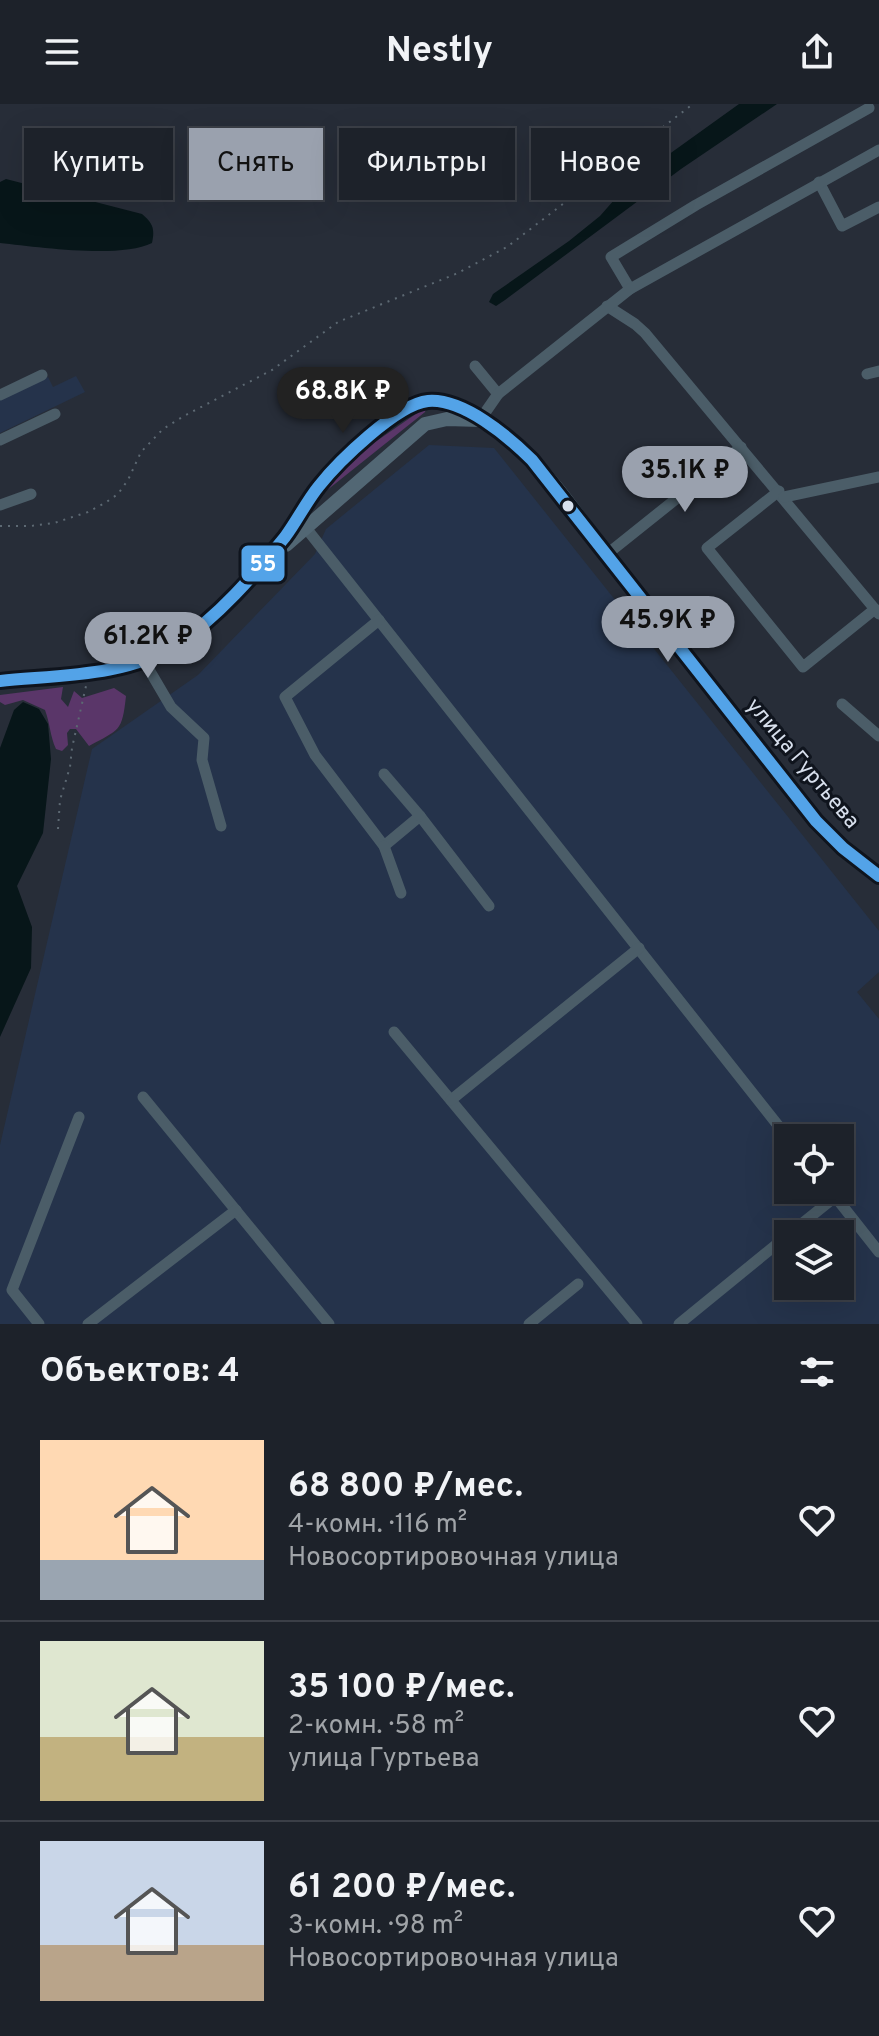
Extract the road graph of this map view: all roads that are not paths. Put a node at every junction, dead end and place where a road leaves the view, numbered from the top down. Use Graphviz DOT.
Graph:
graph roads {
  1 [pos="869,108"];
  2 [pos="879,150"];
  3 [pos="819,182"];
  4 [pos="879,207"];
  5 [pos="630,289"];
  6 [pos="607,306"];
  7 [pos="475,366"];
  8 [pos="42,375"];
  9 [pos="498,394"];
  10 [pos="0,395"];
  11 [pos="55,414"];
  12 [pos="480,420"];
  13 [pos="0,440"];
  14 [pos="741,447"];
  15 [pos="879,477"];
  16 [pos="31,494"];
  17 [pos="782,494"];
  18 [pos="0,505"];
  19 [pos="306,528"];
  20 [pos="606,555"];
  21 [pos="249,577"];
  22 [pos="877,611"];
  23 [pos="379,620"];
  24 [pos="144,661"];
  25 [pos="0,681"];
  26 [pos="842,704"];
  27 [pos="879,736"];
  28 [pos="384,774"];
  29 [pos="420,816"];
  30 [pos="221,826"];
  31 [pos="384,846"];
  32 [pos="879,876"];
  33 [pos="401,893"];
  34 [pos="489,906"];
  35 [pos="639,948"];
  36 [pos="394,1032"];
  37 [pos="143,1097"];
  38 [pos="451,1100"];
  39 [pos="79,1117"];
  40 [pos="777,1124"];
  41 [pos="820,1204"];
  42 [pos="841,1204"];
  43 [pos="236,1210"];
  44 [pos="804,1220"];
  45 [pos="774,1246"];
  46 [pos="879,1252"];
  47 [pos="578,1284"];
  48 [pos="39,1324"];
  49 [pos="88,1324"];
  50 [pos="329,1324"];
  51 [pos="529,1324"];
  52 [pos="637,1324"];
  53 [pos="679,1324"];
  1 -- 5 [label="street"];
  2 -- 3 [label="street"];
  3 -- 4 [label="street"];
  3 -- 5 [label="street"];
  5 -- 6 [label="street"];
  6 -- 9 [label="street"];
  6 -- 14 [label="street"];
  7 -- 9 [label="street"];
  8 -- 10 [label="street"];
  9 -- 12 [label="street"];
  11 -- 13 [label="street"];
  12 -- 19 [label="main road"];
  12 -- 20 [label="main road, улица Гуртьева"];
  12 -- 21 [label="main road, улица Гуртьева"];
  14 -- 17 [label="street"];
  14 -- 20 [label="street"];
  15 -- 17 [label="street"];
  16 -- 18 [label="street"];
  17 -- 22 [label="street"];
  17 -- 22 [label="street"];
  19 -- 21 [label="main road"];
  19 -- 23 [label="street"];
  20 -- 32 [label="main road, улица Гуртьева"];
  21 -- 24 [label="main road"];
  23 -- 31 [label="street"];
  23 -- 35 [label="street"];
  24 -- 25 [label="main road"];
  24 -- 30 [label="street"];
  26 -- 27 [label="street"];
  28 -- 29 [label="street"];
  29 -- 31 [label="street"];
  29 -- 34 [label="street"];
  31 -- 33 [label="street"];
  35 -- 38 [label="street"];
  35 -- 40 [label="street"];
  36 -- 38 [label="street"];
  37 -- 43 [label="street"];
  38 -- 52 [label="street"];
  39 -- 48 [label="street"];
  41 -- 44 [label="street"];
  42 -- 46 [label="street"];
  43 -- 49 [label="street"];
  43 -- 50 [label="street"];
  45 -- 53 [label="street"];
  47 -- 51 [label="street"];
}
